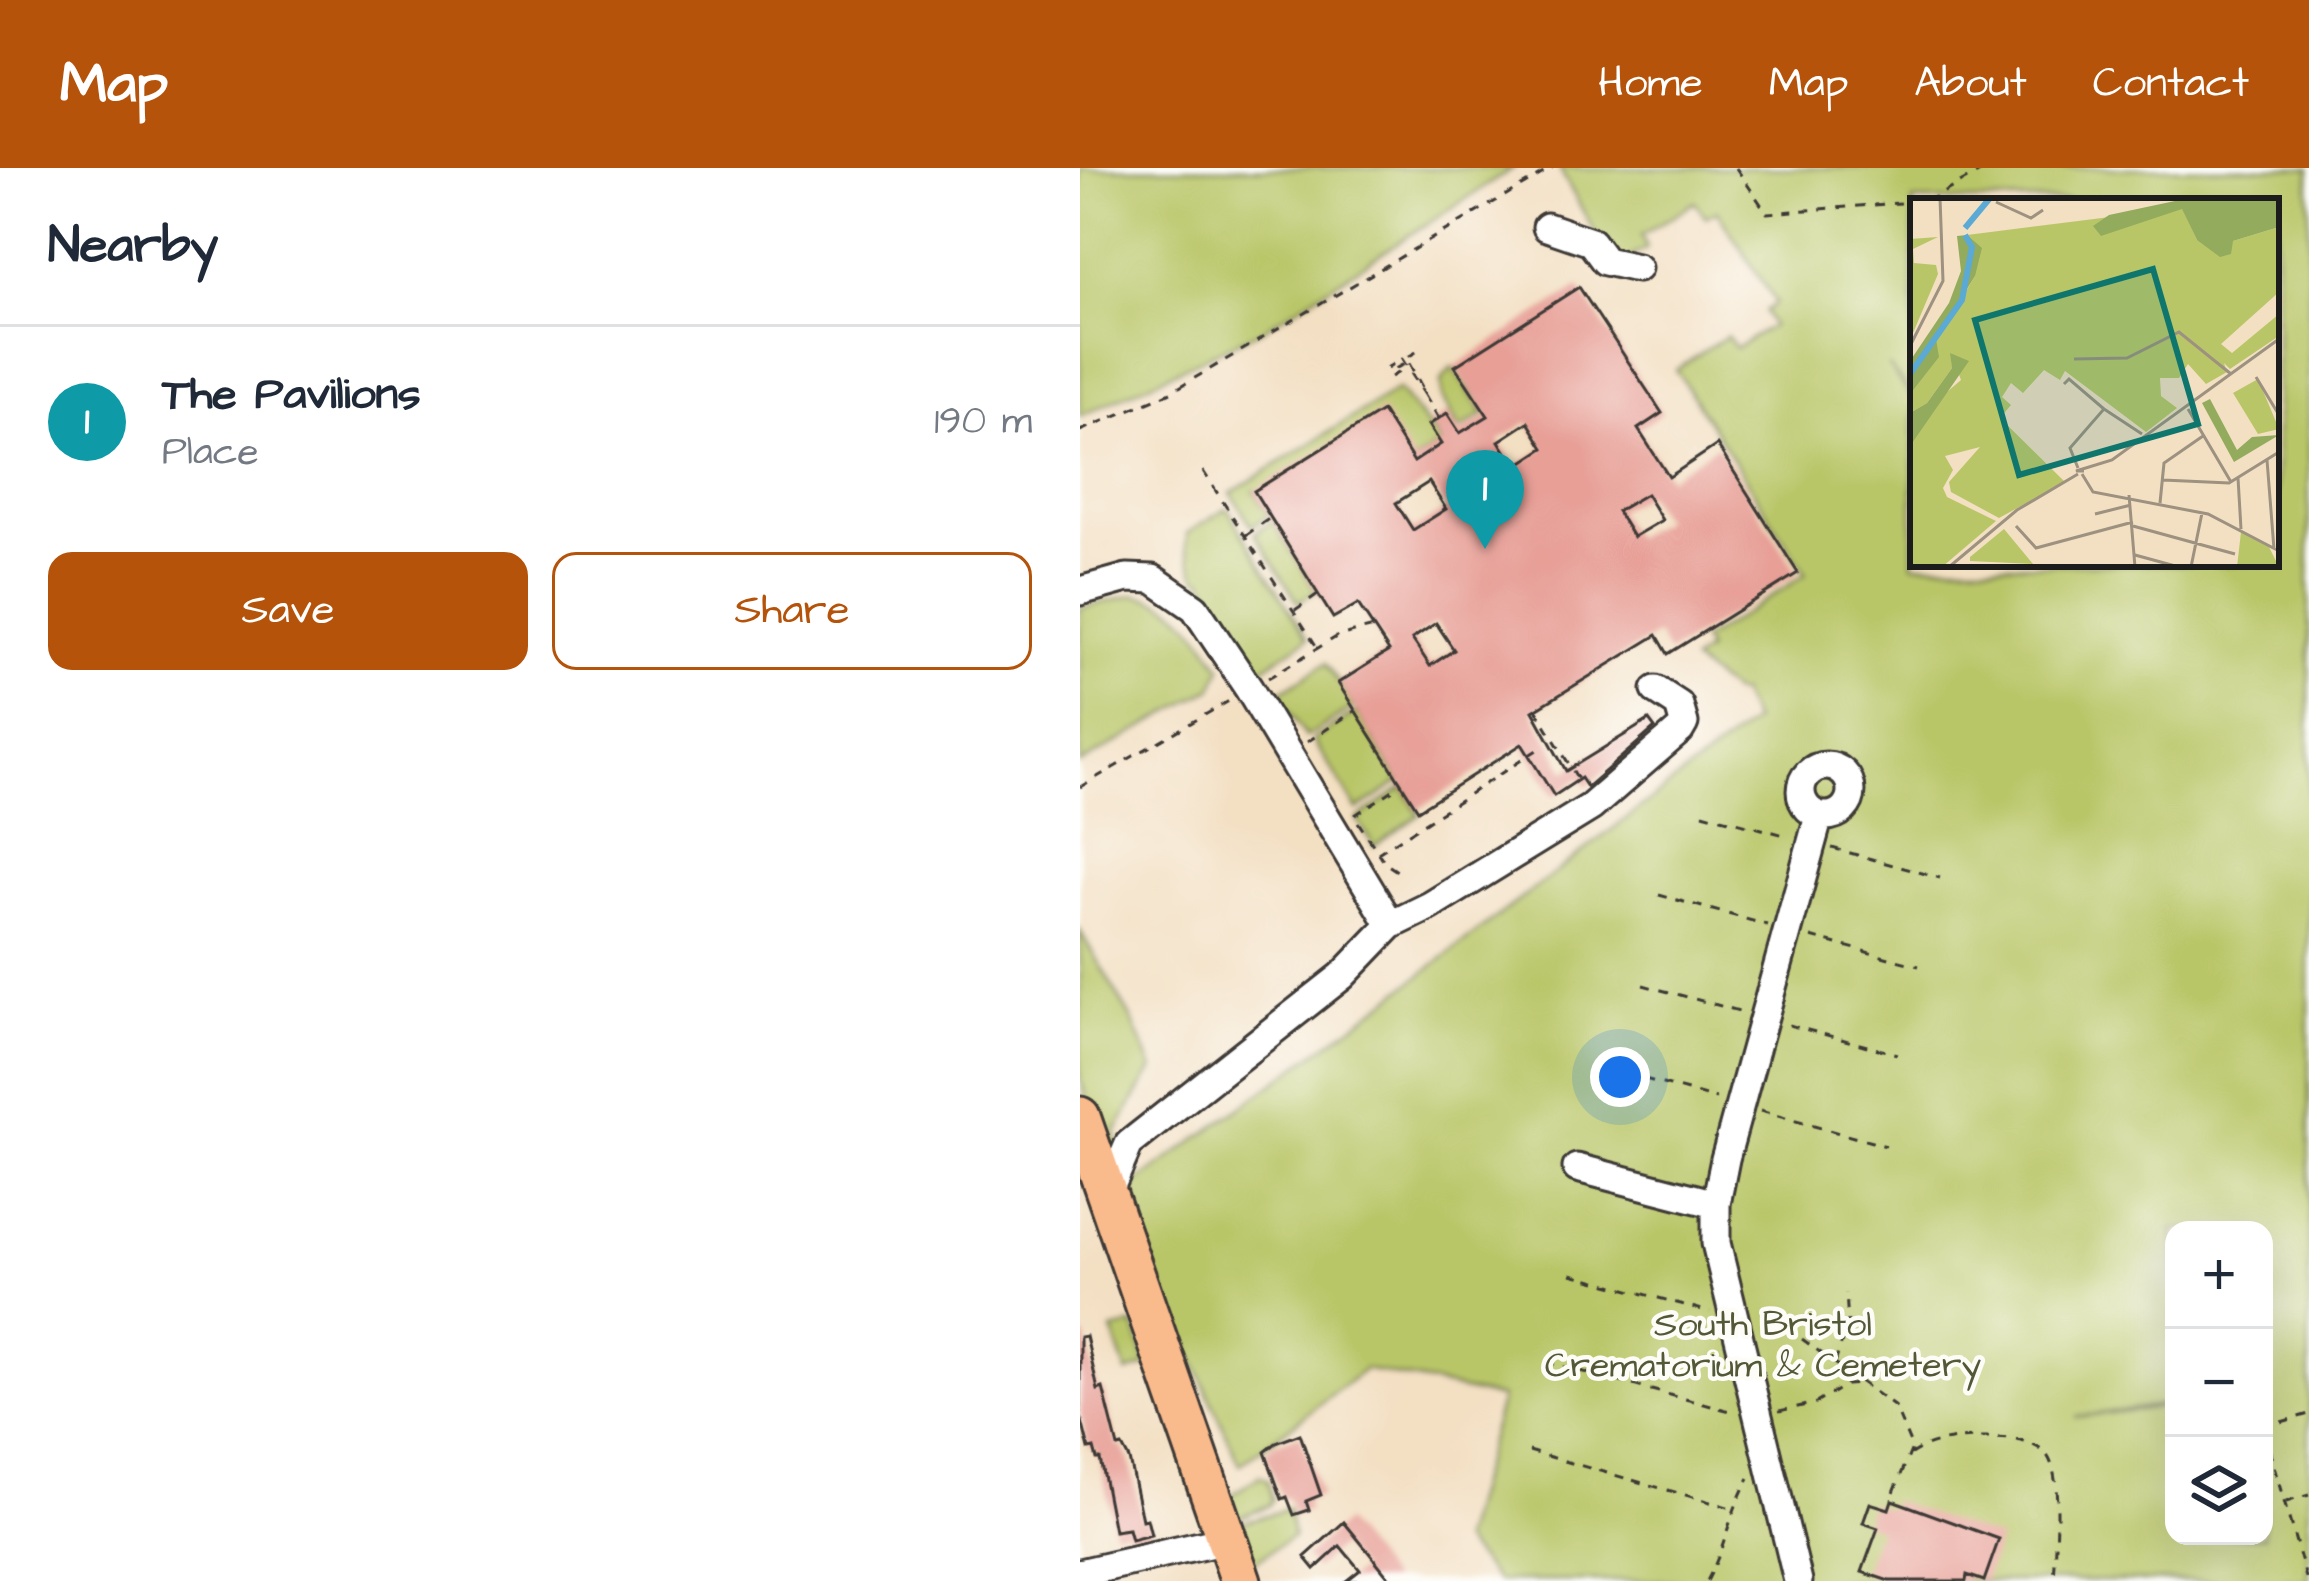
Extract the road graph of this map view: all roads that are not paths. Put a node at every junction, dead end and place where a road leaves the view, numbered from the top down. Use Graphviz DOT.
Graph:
graph roads {
  1 [pos="1547,227"];
  2 [pos="1637,268"];
  3 [pos="1080,591"];
  4 [pos="1656,690"];
  5 [pos="1815,829"];
  6 [pos="1391,925"];
  7 [pos="1080,1117"];
  8 [pos="1577,1168"];
  9 [pos="1094,1173"];
  10 [pos="1716,1204"];
  11 [pos="1226,1540"];
  12 [pos="1080,1573"];
  13 [pos="1240,1581"];
  14 [pos="1798,1581"];
  1 -- 2 [label="street"];
  3 -- 6 [label="street"];
  4 -- 6 [label="street"];
  5 -- 10 [label="street"];
  6 -- 9 [label="street"];
  7 -- 9 [label="highway"];
  8 -- 10 [label="street"];
  9 -- 11 [label="highway"];
  10 -- 14 [label="street"];
  11 -- 12 [label="street"];
  11 -- 13 [label="highway"];
}
